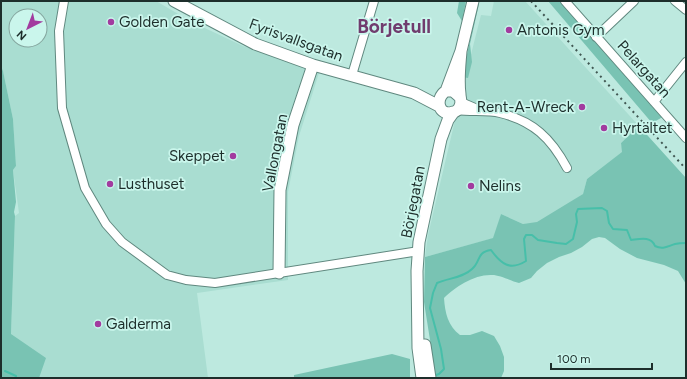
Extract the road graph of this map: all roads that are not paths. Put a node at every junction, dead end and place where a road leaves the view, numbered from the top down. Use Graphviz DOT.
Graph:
graph roads {
  1 [pos="64,1"];
  2 [pos="174,1"];
  3 [pos="374,1"];
  4 [pos="473,1"];
  5 [pos="565,1"];
  6 [pos="634,1"];
  7 [pos="676,1"];
  8 [pos="686,10"];
  9 [pos="596,37"];
  10 [pos="461,51"];
  11 [pos="686,62"];
  12 [pos="313,65"];
  13 [pos="352,75"];
  14 [pos="414,93"];
  15 [pos="444,93"];
  16 [pos="654,102"];
  17 [pos="452,106"];
  18 [pos="686,138"];
  19 [pos="567,168"];
  20 [pos="419,250"];
  21 [pos="279,273"];
  22 [pos="425,373"];
  1 -- 21 [label="street"];
  2 -- 12 [label="street, Fyrisvallsgatan"];
  3 -- 13 [label="street"];
  4 -- 10 [label="street, Börjegatan"];
  5 -- 9 [label="street, Pelargatan"];
  6 -- 9 [label="street"];
  7 -- 8 [label="street"];
  9 -- 16 [label="street, Pelargatan"];
  10 -- 15 [label="street, Börjegatan"];
  10 -- 17 [label="street, Börjegatan"];
  11 -- 16 [label="street"];
  12 -- 13 [label="street, Fyrisvallsgatan"];
  12 -- 21 [label="street, Vallongatan"];
  13 -- 14 [label="street, Fyrisvallsgatan"];
  14 -- 15 [label="street, Fyrisvallsgatan"];
  14 -- 17 [label="street, Fyrisvallsgatan"];
  15 -- 17 [label="street, Börjegatan"];
  15 -- 17 [label="street"];
  16 -- 18 [label="street, Pelargatan"];
  17 -- 19 [label="street, Fyrisvallsgatan"];
  17 -- 20 [label="street, Börjegatan"];
  20 -- 21 [label="street"];
  20 -- 22 [label="street, Börjegatan"];
}
